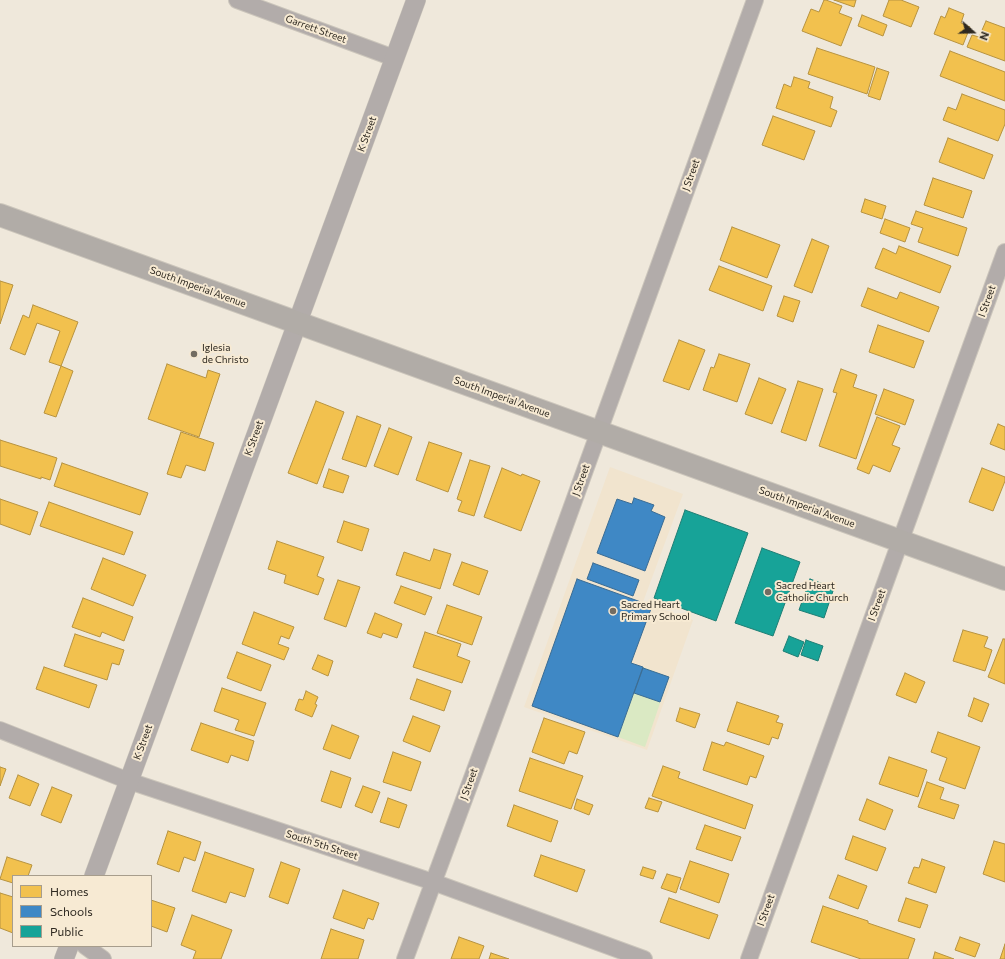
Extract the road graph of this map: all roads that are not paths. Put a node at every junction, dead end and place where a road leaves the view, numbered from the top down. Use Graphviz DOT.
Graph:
graph roads {
  1 [pos="237,0"];
  2 [pos="416,0"];
  3 [pos="755,0"];
  4 [pos="394,58"];
  5 [pos="0,215"];
  6 [pos="1005,252"];
  7 [pos="297,323"];
  8 [pos="598,432"];
  9 [pos="900,541"];
  10 [pos="1005,579"];
  11 [pos="0,730"];
  12 [pos="129,781"];
  13 [pos="94,875"];
  14 [pos="433,882"];
  15 [pos="68,947"];
  16 [pos="86,947"];
  17 [pos="64,959"];
  18 [pos="103,959"];
  19 [pos="405,959"];
  20 [pos="644,959"];
  21 [pos="749,959"];
  1 -- 4 [label="street, Garrett Street"];
  2 -- 4 [label="street, K Street"];
  3 -- 8 [label="street, J Street"];
  4 -- 7 [label="street, K Street"];
  5 -- 7 [label="main road, South Imperial Avenue"];
  6 -- 9 [label="street, I Street"];
  7 -- 8 [label="main road, South Imperial Avenue"];
  7 -- 12 [label="street, K Street"];
  8 -- 9 [label="main road, South Imperial Avenue"];
  8 -- 14 [label="street, J Street"];
  9 -- 10 [label="main road, South Imperial Avenue"];
  9 -- 21 [label="street, I Street"];
  11 -- 12 [label="street, South 5th Street"];
  12 -- 13 [label="street, K Street"];
  12 -- 14 [label="street, South 5th Street"];
  14 -- 19 [label="street, J Street"];
  14 -- 20 [label="street, South 5th Street"];
  15 -- 17 [label="street"];
  16 -- 18 [label="street"];
}
